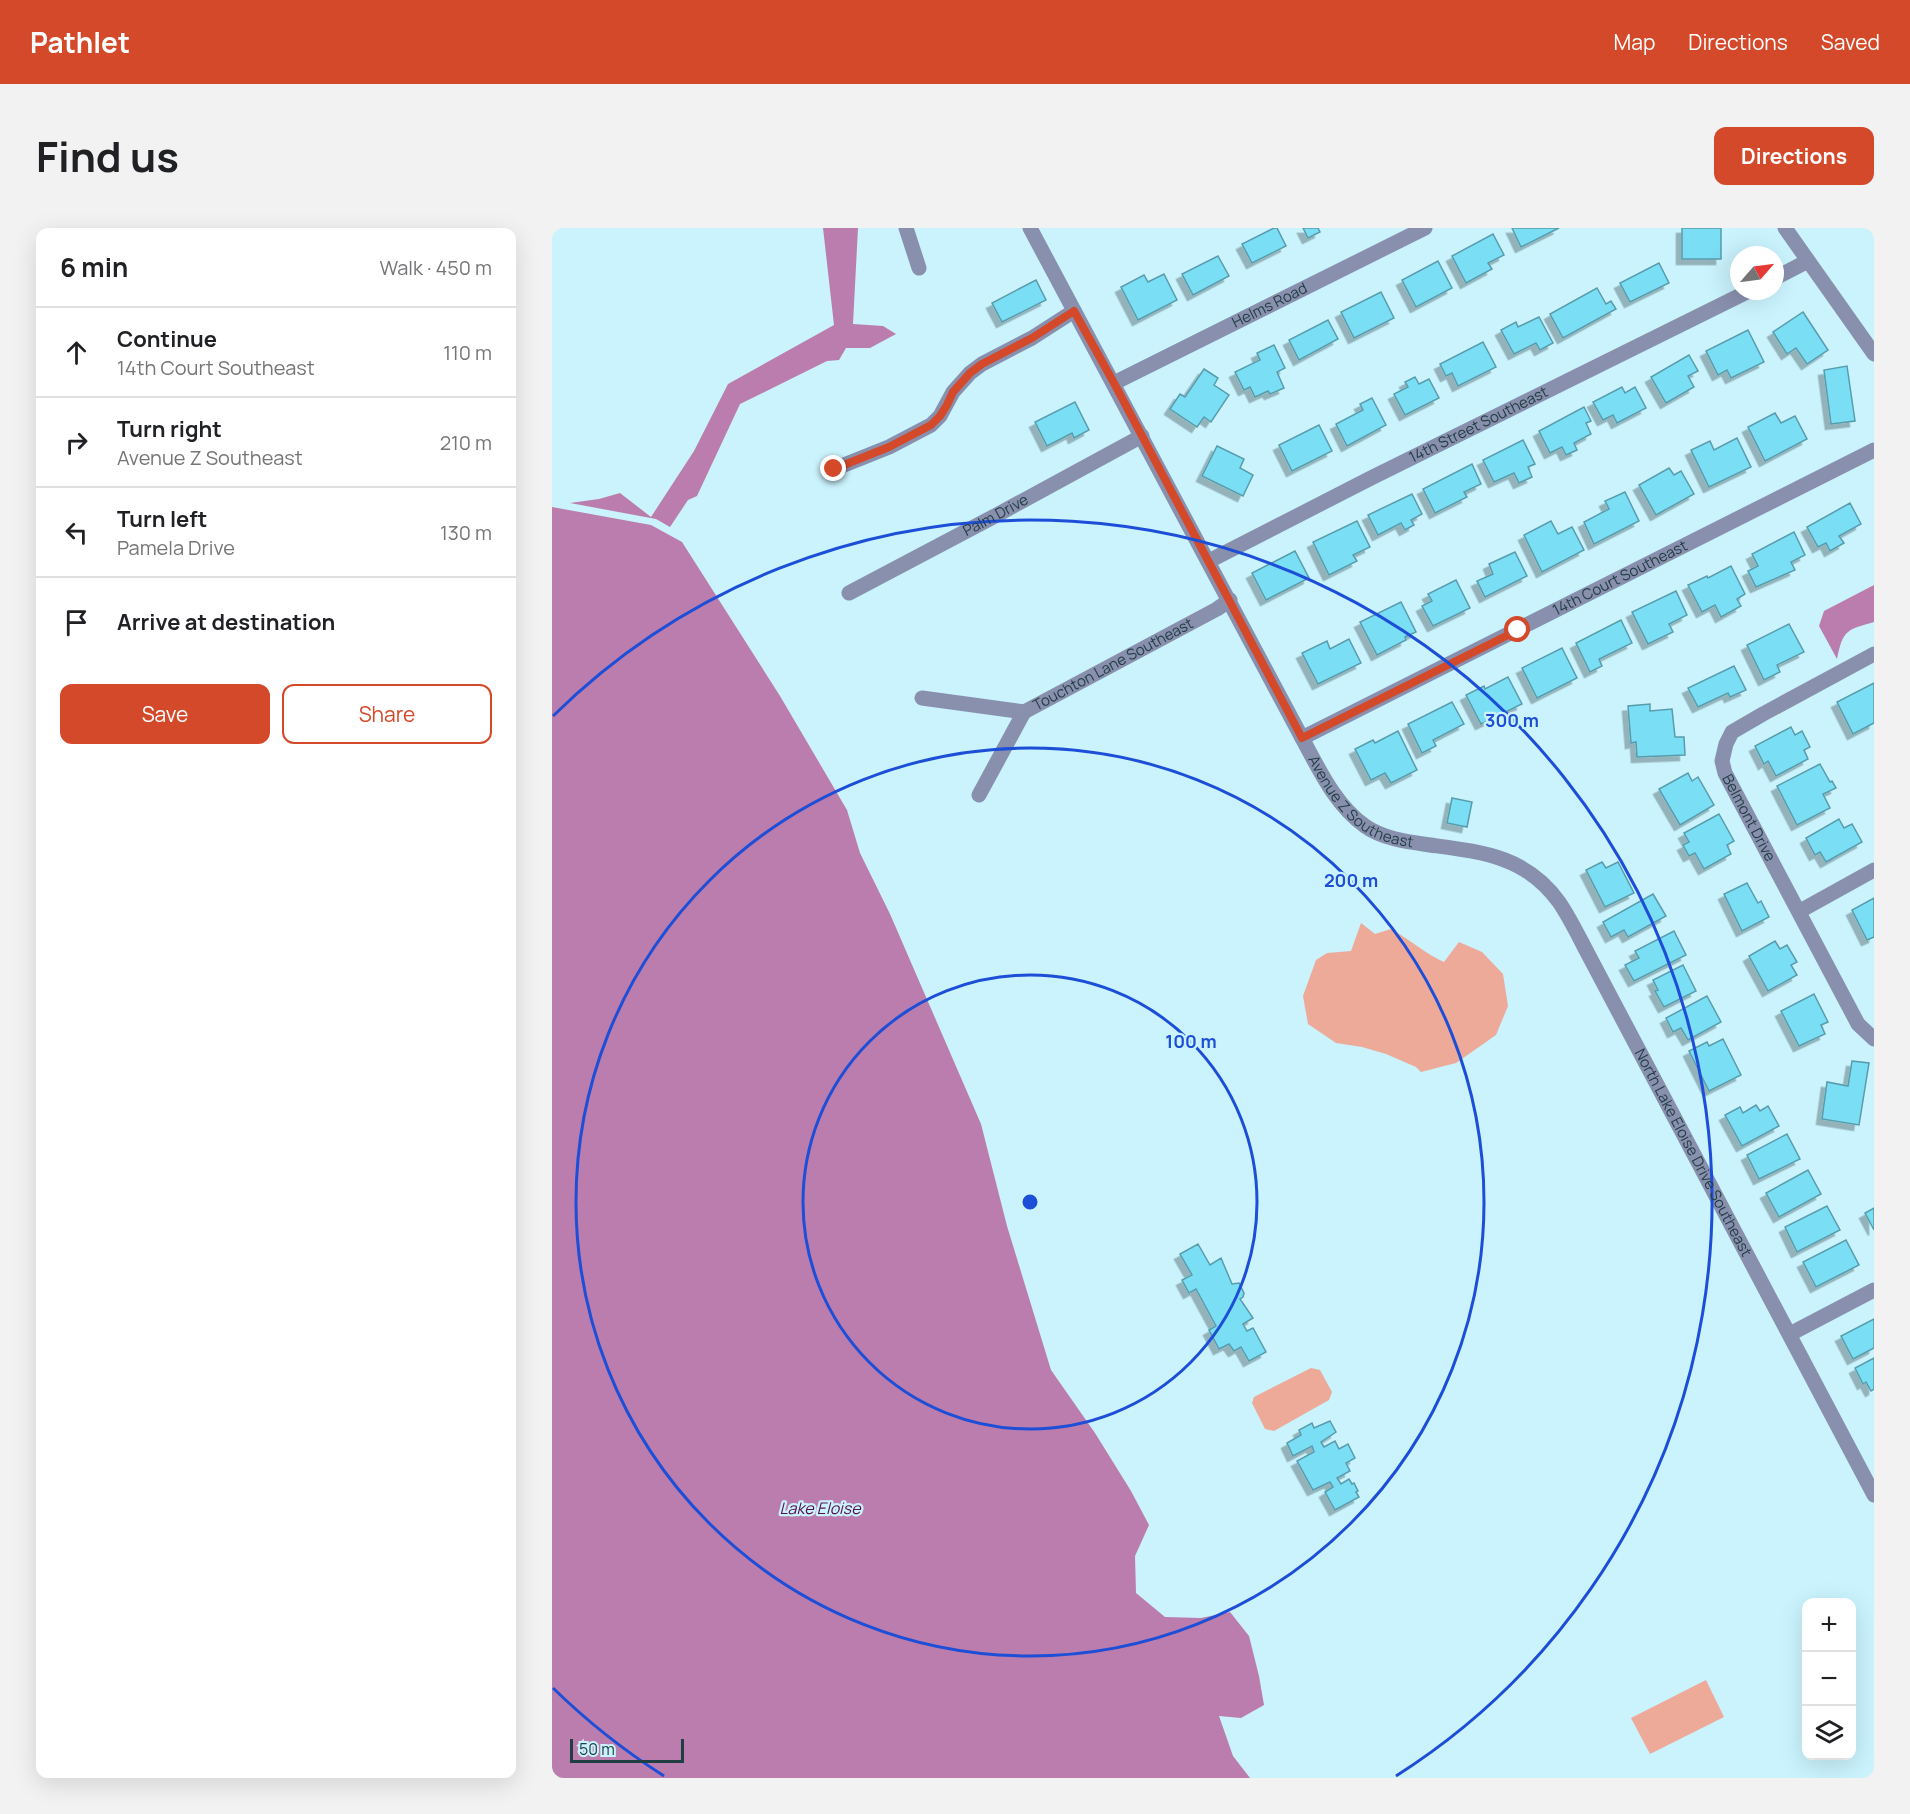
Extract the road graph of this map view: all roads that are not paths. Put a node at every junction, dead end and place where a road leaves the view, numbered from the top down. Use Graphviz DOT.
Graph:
graph roads {
  1 [pos="906,228"];
  2 [pos="1030,228"];
  3 [pos="1425,228"];
  4 [pos="1785,228"];
  5 [pos="1808,261"];
  6 [pos="920,268"];
  7 [pos="1784,273"];
  8 [pos="1731,300"];
  9 [pos="1074,311"];
  10 [pos="1874,354"];
  11 [pos="1114,383"];
  12 [pos="1142,436"];
  13 [pos="1874,450"];
  14 [pos="834,469"];
  15 [pos="1209,561"];
  16 [pos="849,593"];
  17 [pos="1230,600"];
  18 [pos="1874,654"];
  19 [pos="922,698"];
  20 [pos="1024,712"];
  21 [pos="1302,738"];
  22 [pos="980,795"];
  23 [pos="1473,851"];
  24 [pos="1874,870"];
  25 [pos="1800,912"];
  26 [pos="1874,1040"];
  27 [pos="1874,1290"];
  28 [pos="1790,1334"];
  29 [pos="1874,1495"];
  1 -- 6 [label="street"];
  2 -- 9 [label="street, Avenue Z Southeast"];
  3 -- 11 [label="street, Helms Road"];
  4 -- 5 [label="street"];
  5 -- 7 [label="street"];
  5 -- 10 [label="street"];
  8 -- 15 [label="street, 14th Street Southeast"];
  9 -- 11 [label="street, Avenue Z Southeast"];
  9 -- 14 [label="street"];
  11 -- 12 [label="street, Avenue Z Southeast"];
  12 -- 15 [label="street, Avenue Z Southeast"];
  12 -- 16 [label="street, Palm Drive"];
  13 -- 21 [label="street, 14th Court Southeast"];
  15 -- 17 [label="street, Avenue Z Southeast"];
  17 -- 20 [label="street, Touchton Lane Southeast"];
  17 -- 21 [label="street, Avenue Z Southeast"];
  18 -- 25 [label="street, Belmont Drive"];
  19 -- 20 [label="street, Touchton Lane Southeast"];
  20 -- 22 [label="street"];
  21 -- 23 [label="street, Avenue Z Southeast"];
  23 -- 28 [label="street, North Lake Eloise Drive Southeast"];
  24 -- 25 [label="street"];
  25 -- 26 [label="street, Belmont Drive"];
  27 -- 28 [label="street"];
  28 -- 29 [label="street, North Lake Eloise Drive Southeast"];
}
